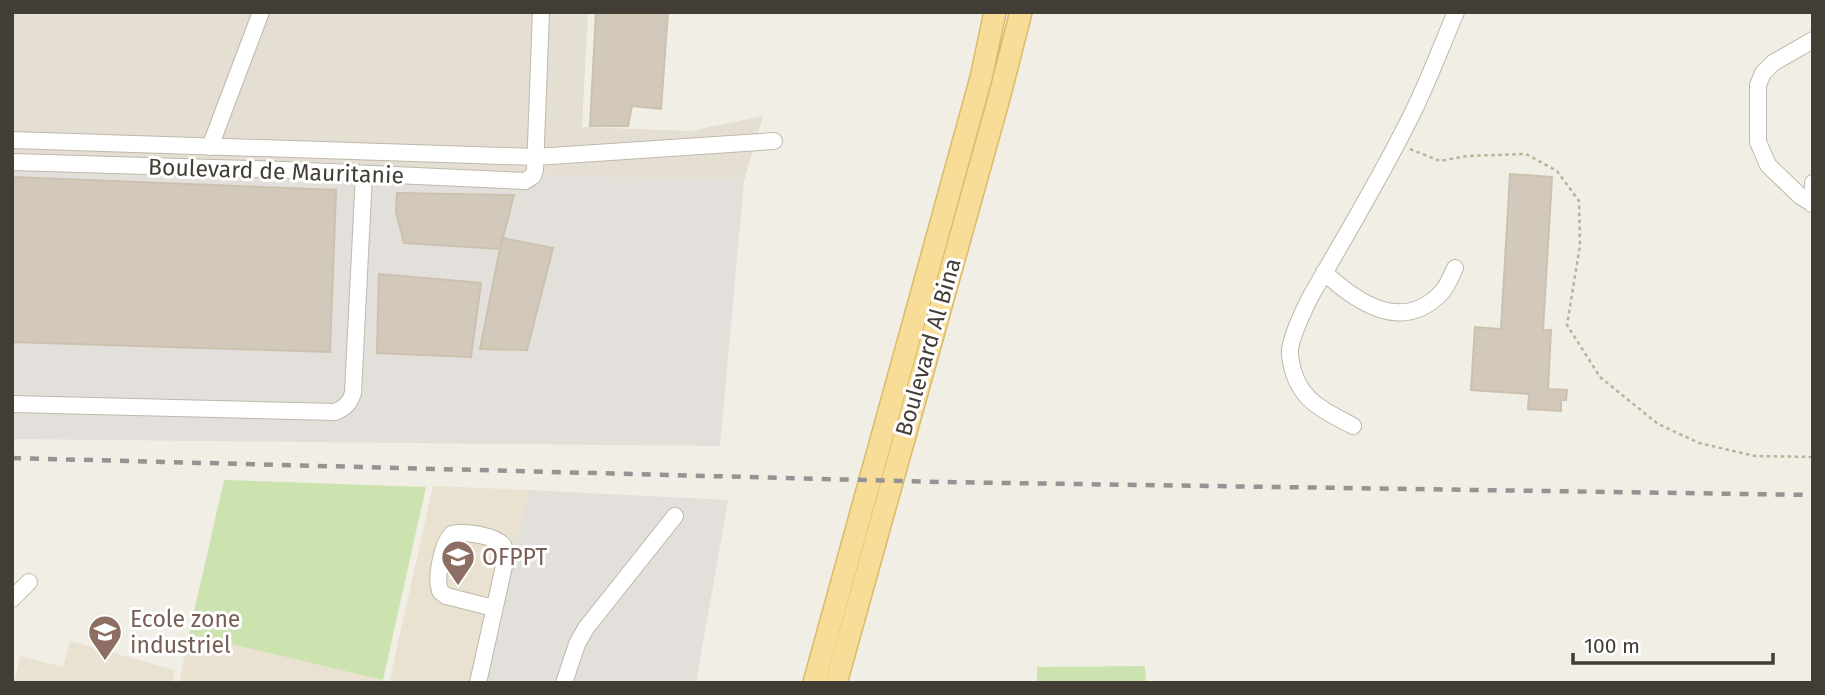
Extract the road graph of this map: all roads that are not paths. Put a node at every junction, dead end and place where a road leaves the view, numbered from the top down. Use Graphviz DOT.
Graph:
graph roads {
  1 [pos="261,12"];
  2 [pos="541,12"];
  3 [pos="995,12"];
  4 [pos="1020,12"];
  5 [pos="1456,12"];
  6 [pos="1813,40"];
  7 [pos="12,140"];
  8 [pos="775,141"];
  9 [pos="210,147"];
  10 [pos="12,162"];
  11 [pos="536,164"];
  12 [pos="364,174"];
  13 [pos="1813,183"];
  14 [pos="1812,204"];
  15 [pos="1455,268"];
  16 [pos="1324,272"];
  17 [pos="12,404"];
  18 [pos="1353,426"];
  19 [pos="675,516"];
  20 [pos="29,582"];
  21 [pos="12,599"];
  22 [pos="494,608"];
  23 [pos="478,683"];
  24 [pos="564,683"];
  25 [pos="814,683"];
  26 [pos="836,683"];
  1 -- 9 [label="street"];
  2 -- 11 [label="street"];
  3 -- 25 [label="main road, Boulevard Al Bina"];
  4 -- 26 [label="main road, Boulevard Al Bina"];
  5 -- 16 [label="street"];
  6 -- 14 [label="street"];
  7 -- 9 [label="street, Boulevard de Mauritanie"];
  8 -- 11 [label="street"];
  9 -- 11 [label="street, Boulevard de Mauritanie"];
  10 -- 12 [label="street, Boulevard de Mauritanie"];
  11 -- 12 [label="street, Boulevard de Mauritanie"];
  12 -- 17 [label="street"];
  13 -- 14 [label="street"];
  15 -- 16 [label="street"];
  16 -- 18 [label="street"];
  19 -- 24 [label="street"];
  20 -- 21 [label="street"];
  22 -- 22 [label="street"];
  22 -- 23 [label="street"];
}
